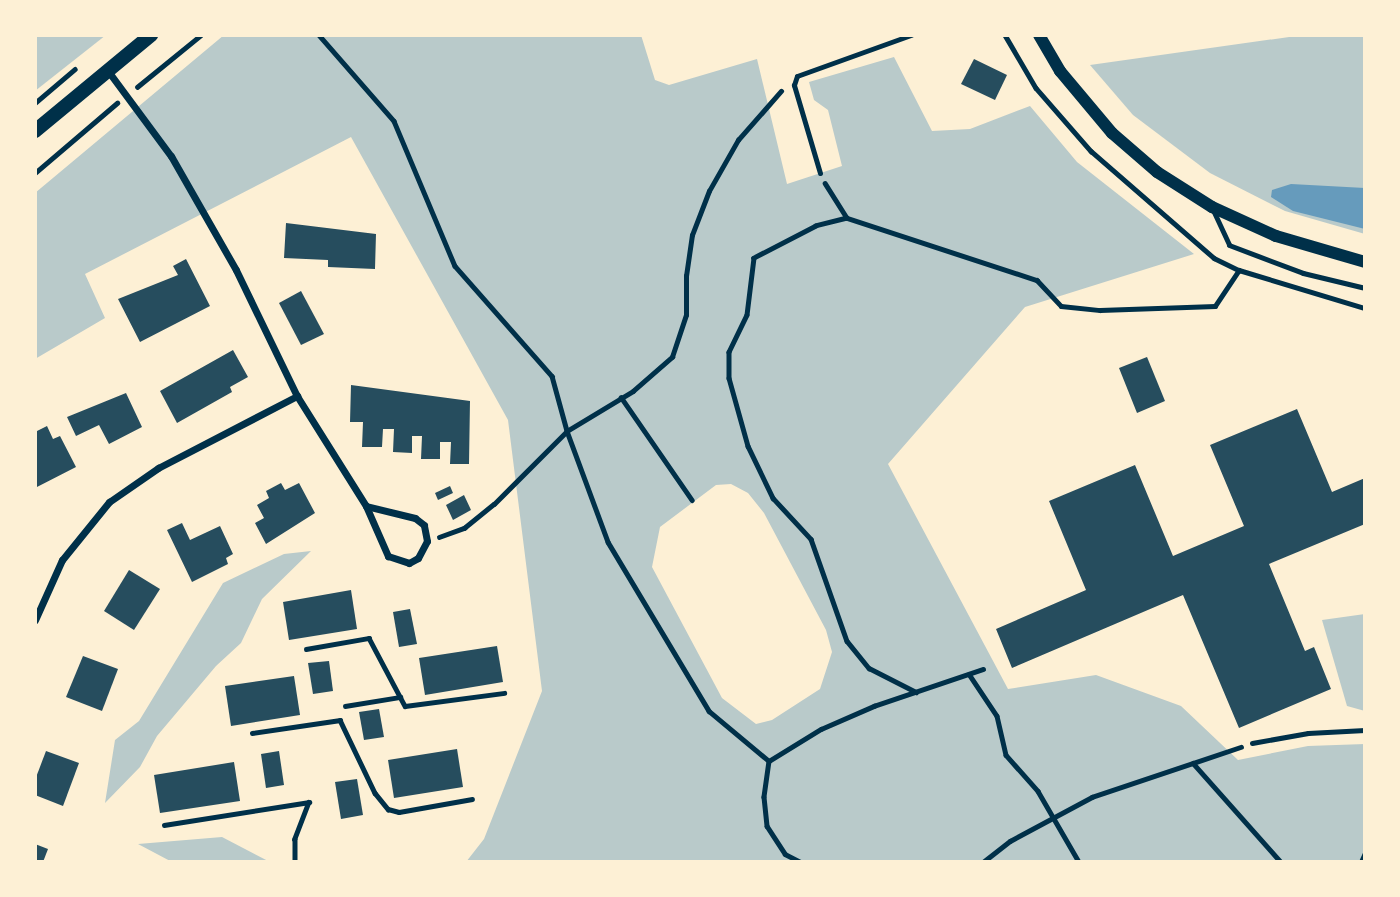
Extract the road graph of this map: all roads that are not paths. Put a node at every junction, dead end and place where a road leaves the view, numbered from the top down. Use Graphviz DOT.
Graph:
graph roads {
  1 [pos="151,35"];
  2 [pos="911,35"];
  3 [pos="1039,35"];
  4 [pos="107,70"];
  5 [pos="35,131"];
  6 [pos="820,173"];
  7 [pos="1212,206"];
  8 [pos="1365,262"];
  9 [pos="1365,288"];
  10 [pos="297,396"];
  11 [pos="366,506"];
  12 [pos="35,620"];
  13 [pos="1365,730"];
  14 [pos="1252,743"];
  1 -- 4 [label="main road"];
  2 -- 6 [label="lane"];
  3 -- 7 [label="street"];
  4 -- 5 [label="main road"];
  4 -- 10 [label="street"];
  7 -- 8 [label="street"];
  7 -- 9 [label="lane"];
  10 -- 11 [label="street"];
  10 -- 12 [label="street"];
  11 -- 11 [label="street"];
  13 -- 14 [label="lane"];
}
